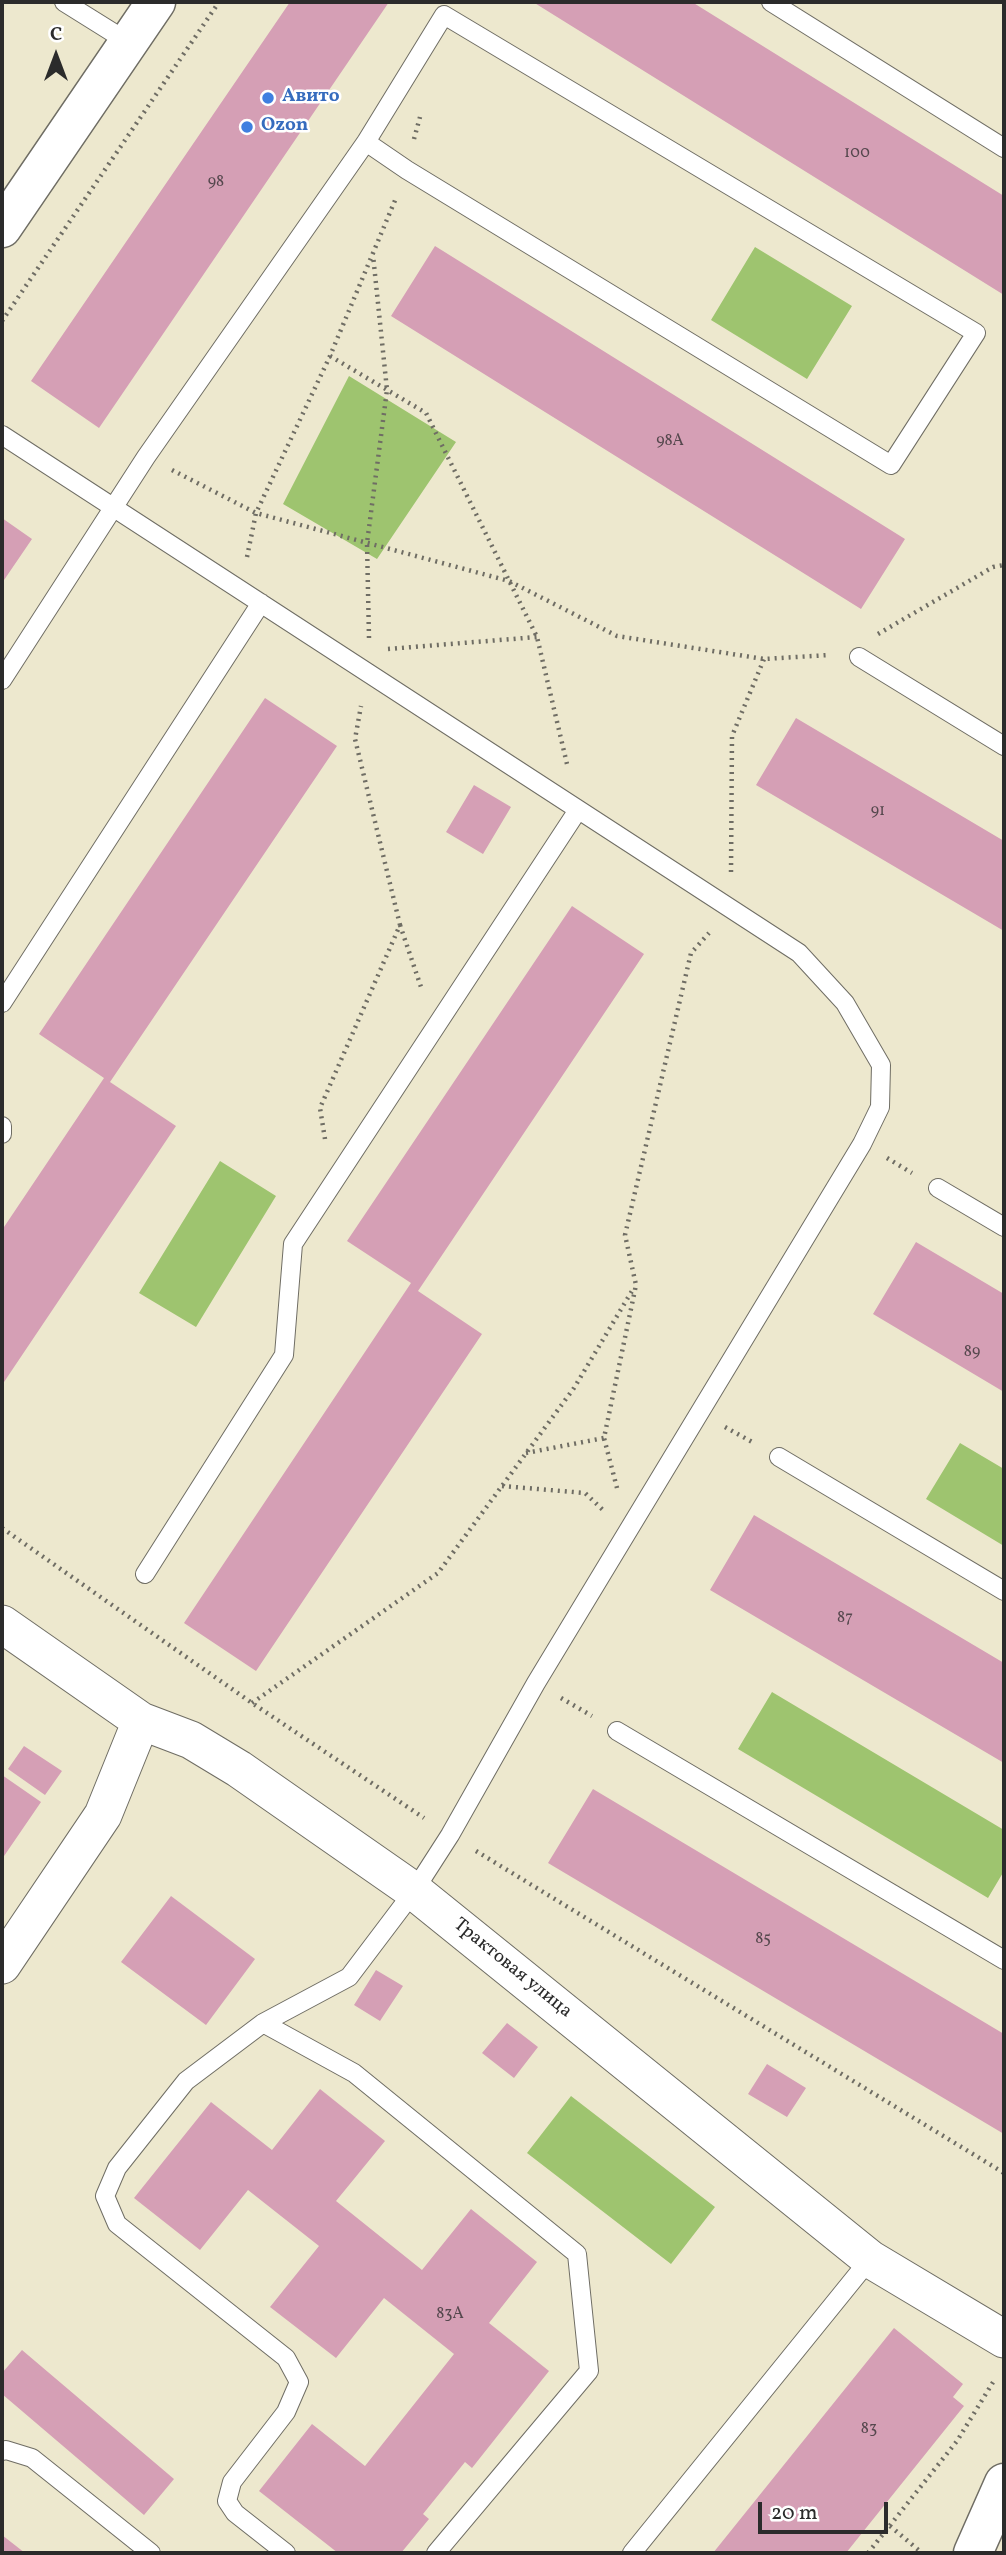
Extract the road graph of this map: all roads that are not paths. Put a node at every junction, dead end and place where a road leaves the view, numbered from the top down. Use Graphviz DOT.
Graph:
graph roads {
  1 [pos="64,2"];
  2 [pos="156,2"];
  3 [pos="771,2"];
  4 [pos="128,42"];
  5 [pos="366,142"];
  6 [pos="1004,148"];
  7 [pos="2,228"];
  8 [pos="2,435"];
  9 [pos="115,507"];
  10 [pos="261,603"];
  11 [pos="850,656"];
  12 [pos="2,680"];
  13 [pos="1004,747"];
  14 [pos="578,810"];
  15 [pos="2,1003"];
  16 [pos="2,1126"];
  17 [pos="2,1134"];
  18 [pos="938,1188"];
  19 [pos="1004,1227"];
  20 [pos="779,1457"];
  21 [pos="145,1574"];
  22 [pos="1004,1591"];
  23 [pos="2,1625"];
  24 [pos="141,1721"];
  25 [pos="617,1731"];
  26 [pos="414,1891"];
  27 [pos="5,1956"];
  28 [pos="1004,1960"];
  29 [pos="263,2023"];
  30 [pos="870,2259"];
  31 [pos="1001,2356"];
  32 [pos="2,2451"];
  33 [pos="1004,2483"];
  34 [pos="988,2536"];
  35 [pos="151,2553"];
  36 [pos="286,2553"];
  37 [pos="436,2553"];
  38 [pos="632,2553"];
  1 -- 4 [label="lane"];
  2 -- 4 [label="street"];
  3 -- 6 [label="lane"];
  4 -- 7 [label="street"];
  5 -- 5 [label="lane"];
  5 -- 9 [label="lane"];
  8 -- 9 [label="lane"];
  9 -- 10 [label="lane"];
  9 -- 12 [label="lane"];
  10 -- 14 [label="lane"];
  10 -- 15 [label="lane"];
  11 -- 13 [label="lane"];
  14 -- 21 [label="lane"];
  14 -- 26 [label="lane"];
  16 -- 17 [label="lane"];
  18 -- 19 [label="lane"];
  20 -- 22 [label="lane"];
  23 -- 24 [label="street, Трактовая улица"];
  24 -- 26 [label="street, Трактовая улица"];
  24 -- 27 [label="street"];
  25 -- 28 [label="lane"];
  26 -- 29 [label="lane"];
  26 -- 30 [label="street, Трактовая улица"];
  29 -- 36 [label="lane"];
  29 -- 37 [label="lane"];
  30 -- 31 [label="street, Трактовая улица"];
  30 -- 38 [label="lane"];
  32 -- 35 [label="lane"];
  33 -- 34 [label="street"];
}
